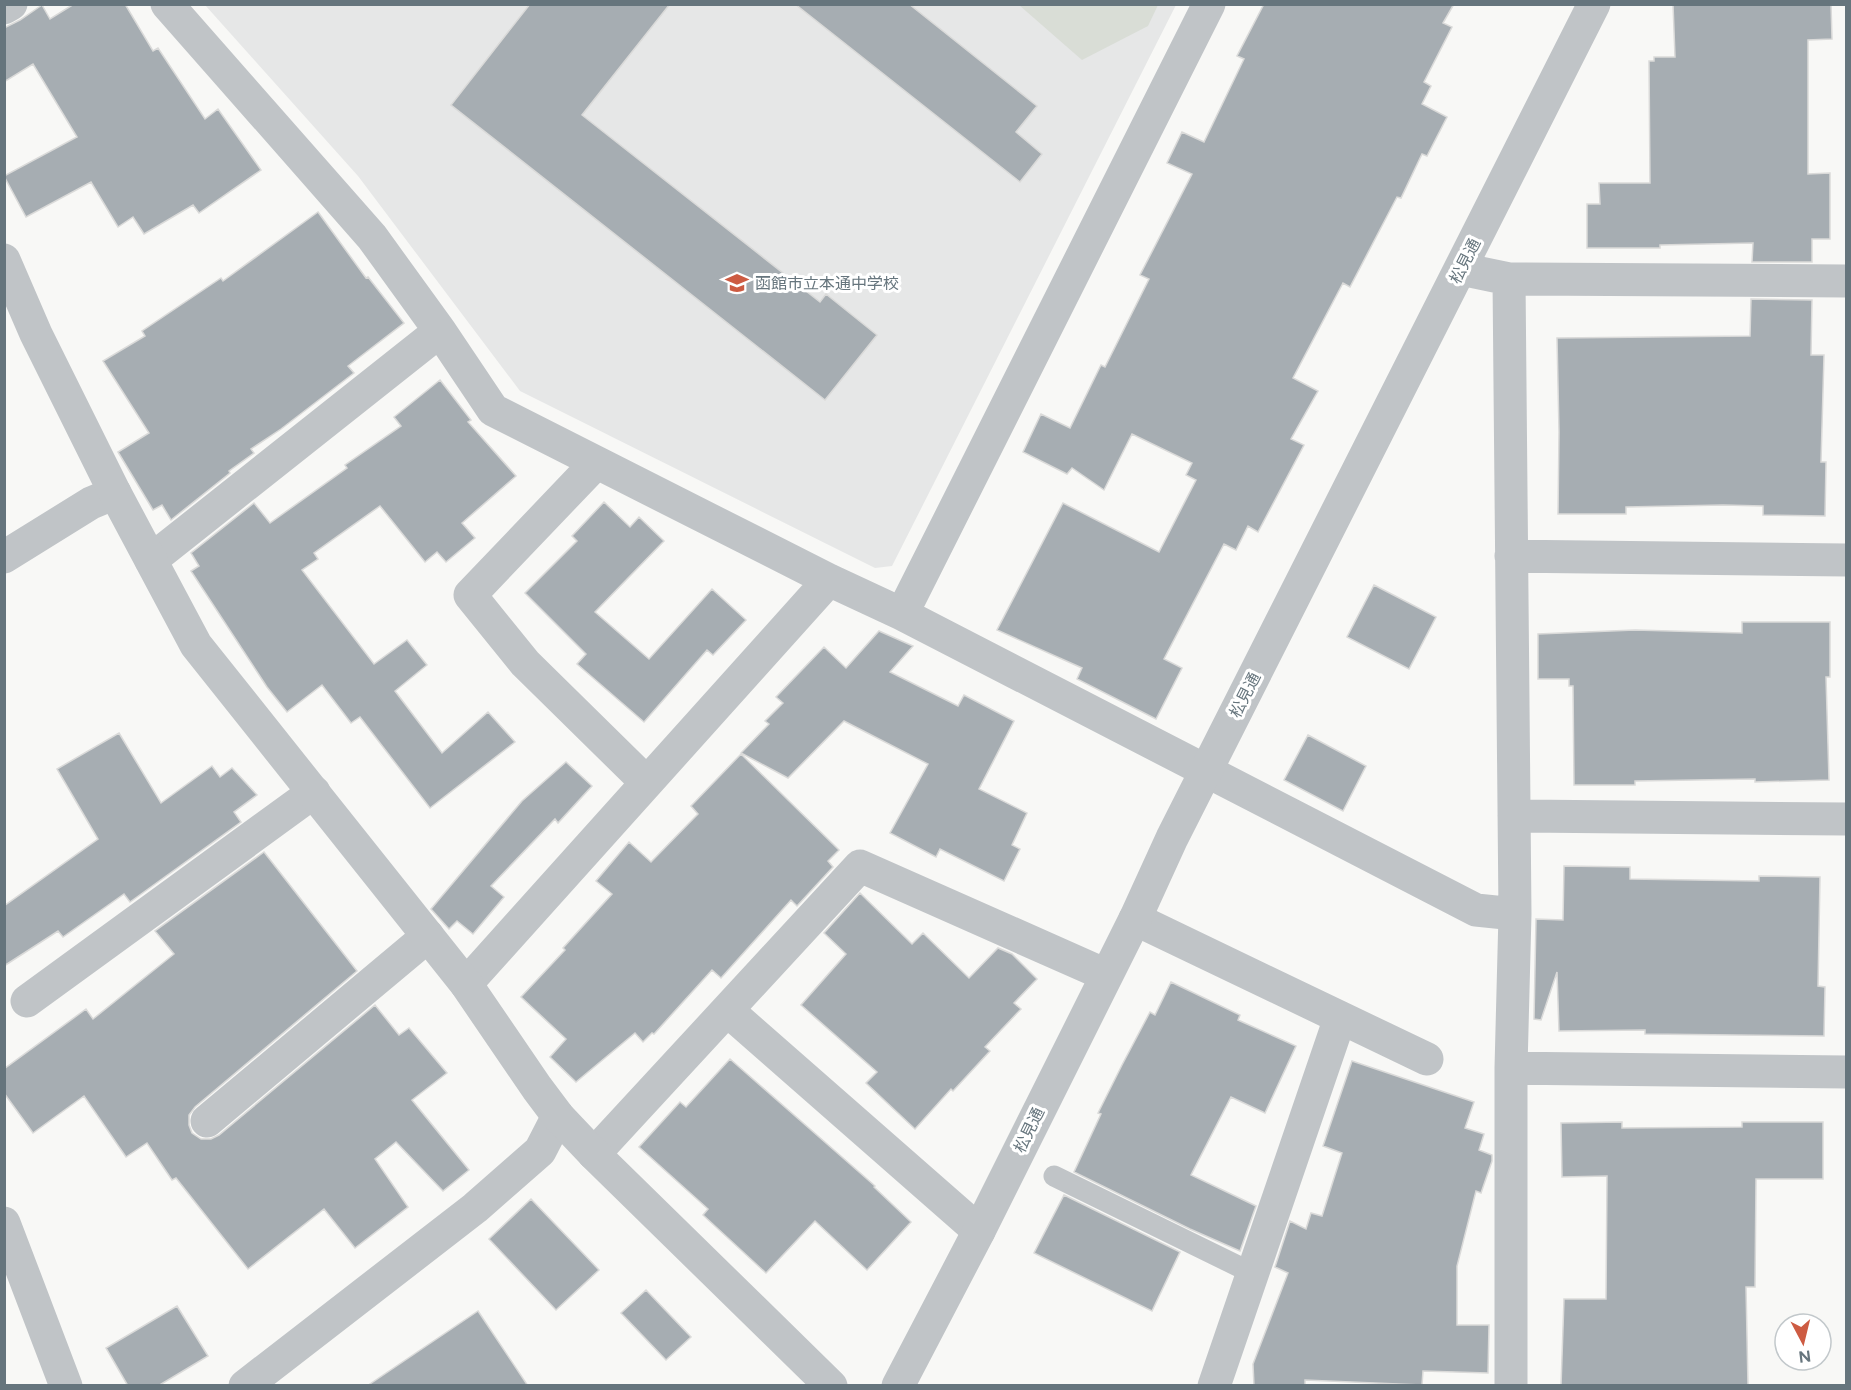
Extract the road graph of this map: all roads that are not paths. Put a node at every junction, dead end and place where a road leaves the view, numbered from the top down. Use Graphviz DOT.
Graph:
graph roads {
  1 [pos="11,4"];
  2 [pos="167,4"];
  3 [pos="1209,4"];
  4 [pos="1594,4"];
  5 [pos="4,8"];
  6 [pos="4,260"];
  7 [pos="1461,269"];
  8 [pos="1509,279"];
  9 [pos="1846,281"];
  10 [pos="441,331"];
  11 [pos="596,463"];
  12 [pos="115,493"];
  13 [pos="1511,556"];
  14 [pos="4,557"];
  15 [pos="150,560"];
  16 [pos="1846,560"];
  17 [pos="829,580"];
  18 [pos="902,614"];
  19 [pos="1206,772"];
  20 [pos="646,782"];
  21 [pos="314,792"];
  22 [pos="1514,816"];
  23 [pos="1846,819"];
  24 [pos="1515,914"];
  25 [pos="1135,919"];
  26 [pos="428,936"];
  27 [pos="1106,975"];
  28 [pos="466,984"];
  29 [pos="27,1001"];
  30 [pos="727,1010"];
  31 [pos="1340,1018"];
  32 [pos="1427,1059"];
  33 [pos="1511,1068"];
  34 [pos="1846,1072"];
  35 [pos="558,1116"];
  36 [pos="207,1121"];
  37 [pos="594,1154"];
  38 [pos="1054,1176"];
  39 [pos="4,1223"];
  40 [pos="979,1231"];
  41 [pos="1252,1273"];
  42 [pos="66,1386"];
  43 [pos="245,1386"];
  44 [pos="831,1386"];
  45 [pos="898,1386"];
  46 [pos="1214,1386"];
  47 [pos="1511,1386"];
  1 -- 5 [label="street"];
  2 -- 10 [label="street"];
  3 -- 18 [label="street"];
  4 -- 7 [label="street, 松見通"];
  6 -- 12 [label="street"];
  7 -- 8 [label="street"];
  7 -- 19 [label="street, 松見通"];
  8 -- 9 [label="street"];
  8 -- 13 [label="street"];
  10 -- 11 [label="street"];
  10 -- 15 [label="street"];
  11 -- 17 [label="street"];
  11 -- 20 [label="street"];
  12 -- 14 [label="street"];
  12 -- 15 [label="street"];
  13 -- 16 [label="street"];
  13 -- 22 [label="street"];
  15 -- 21 [label="street"];
  17 -- 18 [label="street"];
  17 -- 20 [label="street"];
  18 -- 19 [label="street"];
  19 -- 24 [label="street"];
  19 -- 25 [label="street, 松見通"];
  20 -- 28 [label="street"];
  21 -- 26 [label="street"];
  21 -- 29 [label="street"];
  22 -- 23 [label="street"];
  22 -- 24 [label="street"];
  24 -- 33 [label="street"];
  25 -- 27 [label="street, 松見通"];
  25 -- 31 [label="street"];
  26 -- 28 [label="street"];
  26 -- 36 [label="street"];
  27 -- 30 [label="street"];
  27 -- 40 [label="street, 松見通"];
  28 -- 35 [label="street"];
  30 -- 37 [label="street"];
  30 -- 40 [label="street"];
  31 -- 32 [label="street"];
  31 -- 41 [label="street"];
  33 -- 34 [label="street"];
  33 -- 47 [label="street"];
  35 -- 37 [label="street"];
  35 -- 43 [label="street"];
  37 -- 44 [label="street"];
  38 -- 41 [label="lane"];
  39 -- 42 [label="street"];
  40 -- 45 [label="street, 松見通"];
  41 -- 46 [label="street"];
}
